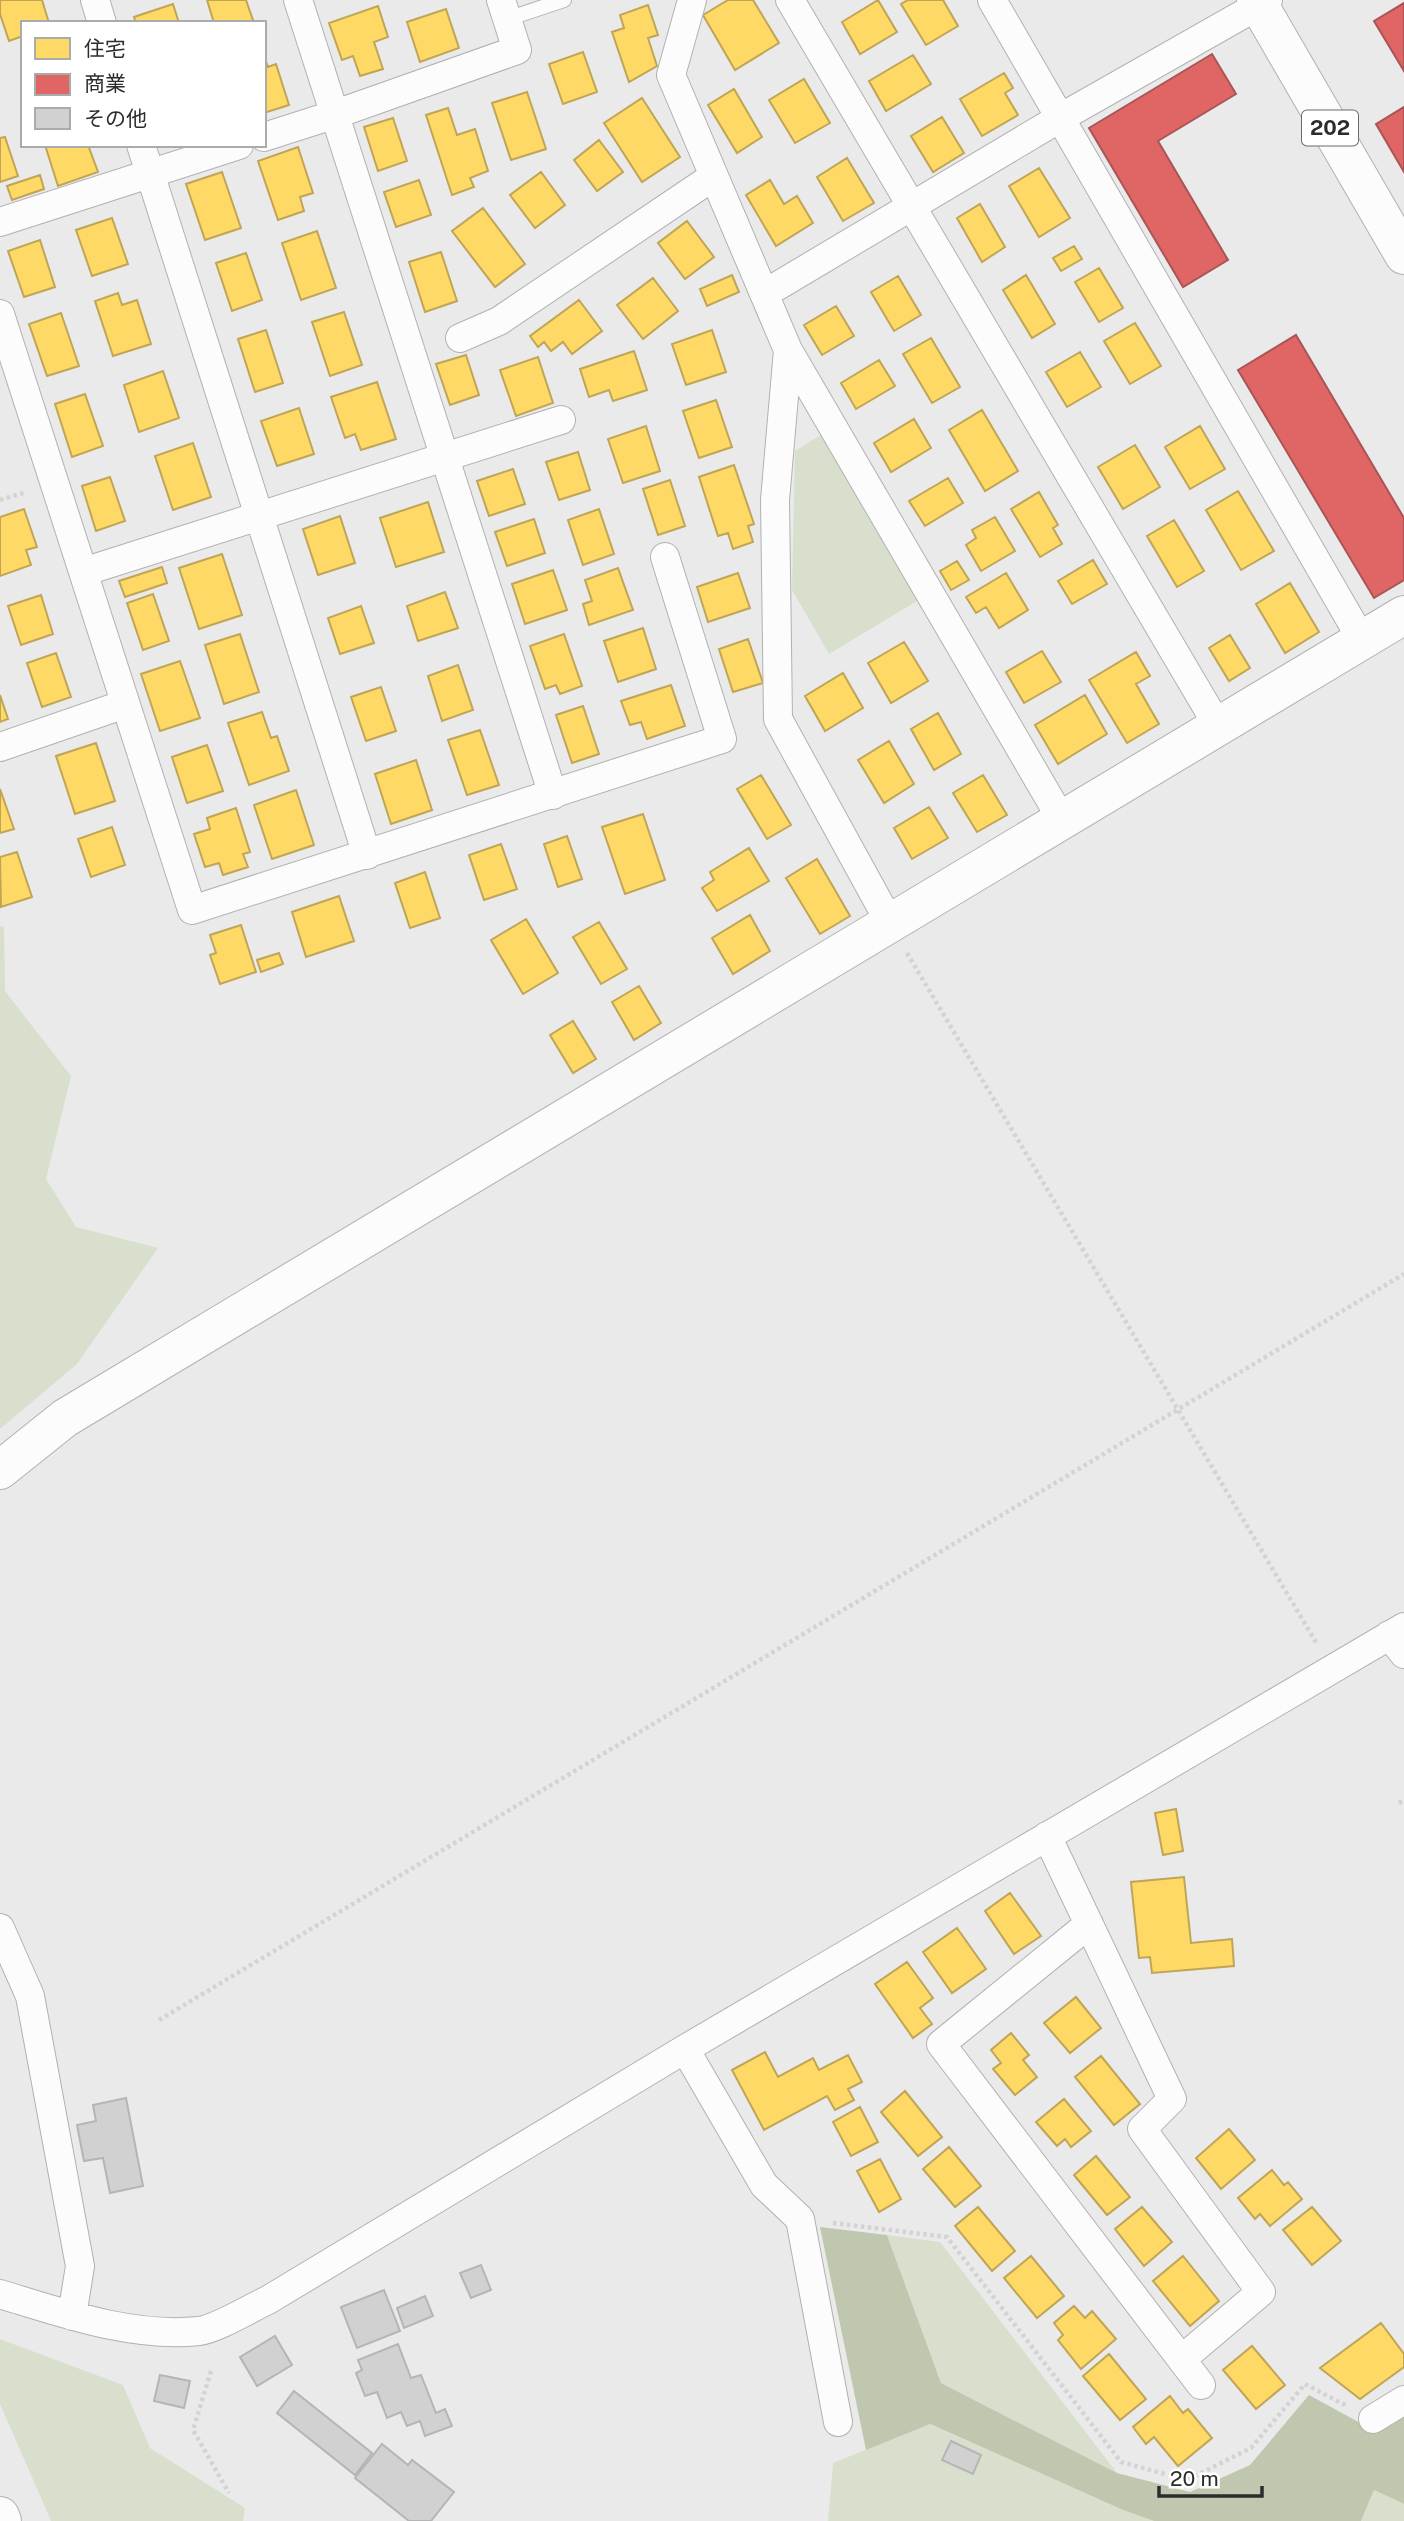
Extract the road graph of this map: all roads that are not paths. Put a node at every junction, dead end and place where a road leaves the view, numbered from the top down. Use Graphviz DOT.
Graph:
graph roads {
  1 [pos="95,0"];
  2 [pos="298,0"];
  3 [pos="564,0"];
  4 [pos="692,0"];
  5 [pos="790,0"];
  6 [pos="992,0"];
  7 [pos="1261,2"];
  8 [pos="504,10"];
  9 [pos="101,21"];
  10 [pos="336,114"];
  11 [pos="1060,118"];
  12 [pos="266,136"];
  13 [pos="142,147"];
  14 [pos="233,147"];
  15 [pos="150,174"];
  16 [pos="714,176"];
  17 [pos="912,206"];
  18 [pos="0,222"];
  19 [pos="1404,256"];
  20 [pos="764,293"];
  21 [pos="0,314"];
  22 [pos="460,338"];
  23 [pos="788,350"];
  24 [pos="561,420"];
  25 [pos="445,457"];
  26 [pos="259,516"];
  27 [pos="665,557"];
  28 [pos="83,572"];
  29 [pos="1404,615"];
  30 [pos="1362,640"];
  31 [pos="125,704"];
  32 [pos="1218,726"];
  33 [pos="0,747"];
  34 [pos="553,795"];
  35 [pos="1062,820"];
  36 [pos="367,855"];
  37 [pos="890,923"];
  38 [pos="0,1469"];
  39 [pos="1399,1639"];
  40 [pos="1047,1836"];
  41 [pos="1089,1924"];
  42 [pos="0,1928"];
  43 [pos="685,2049"];
  44 [pos="0,2294"];
  45 [pos="72,2316"];
  46 [pos="1182,2359"];
  47 [pos="1201,2385"];
  48 [pos="1404,2400"];
  49 [pos="1373,2419"];
  50 [pos="838,2422"];
  1 -- 9 [label="street"];
  2 -- 10 [label="street"];
  3 -- 8 [label="lane"];
  4 -- 16 [label="street"];
  5 -- 17 [label="street"];
  6 -- 11 [label="street"];
  7 -- 11 [label="street"];
  7 -- 19 [label="main road, 202"];
  8 -- 10 [label="street"];
  10 -- 12 [label="street"];
  10 -- 25 [label="street"];
  11 -- 17 [label="street"];
  11 -- 30 [label="street"];
  13 -- 15 [label="street"];
  14 -- 15 [label="street"];
  15 -- 18 [label="street"];
  15 -- 26 [label="street"];
  16 -- 20 [label="street"];
  16 -- 22 [label="street"];
  17 -- 20 [label="street"];
  17 -- 32 [label="street"];
  20 -- 23 [label="street"];
  21 -- 28 [label="street"];
  23 -- 35 [label="street"];
  23 -- 37 [label="street"];
  24 -- 25 [label="street"];
  25 -- 26 [label="street"];
  25 -- 34 [label="street"];
  26 -- 28 [label="street"];
  26 -- 36 [label="street"];
  27 -- 34 [label="street"];
  28 -- 31 [label="street"];
  29 -- 30 [label="main road"];
  30 -- 32 [label="main road"];
  31 -- 33 [label="street"];
  31 -- 36 [label="street"];
  32 -- 35 [label="main road"];
  34 -- 36 [label="street"];
  35 -- 37 [label="main road"];
  37 -- 38 [label="main road"];
  39 -- 40 [label="street"];
  40 -- 41 [label="street"];
  40 -- 43 [label="street"];
  41 -- 46 [label="street"];
  41 -- 46 [label="street"];
  42 -- 45 [label="street"];
  43 -- 45 [label="street"];
  43 -- 50 [label="street"];
  44 -- 45 [label="street"];
  46 -- 47 [label="street"];
  48 -- 49 [label="street"];
}
